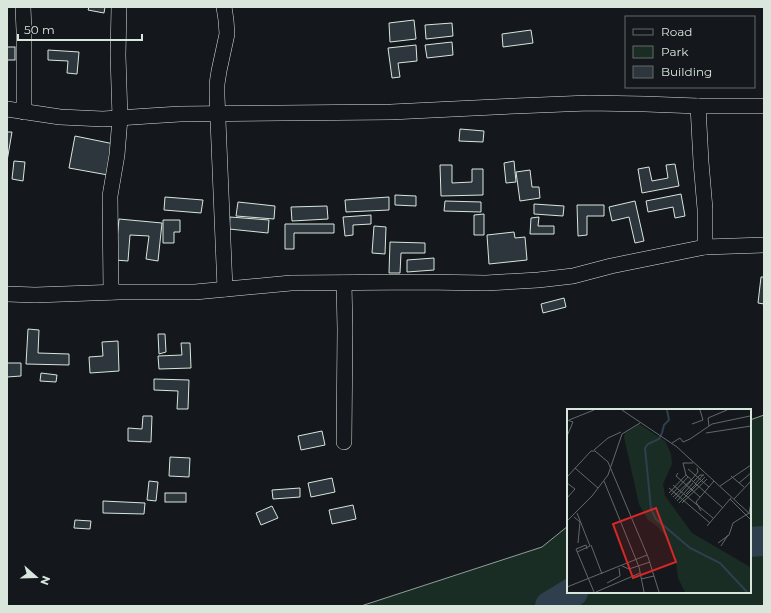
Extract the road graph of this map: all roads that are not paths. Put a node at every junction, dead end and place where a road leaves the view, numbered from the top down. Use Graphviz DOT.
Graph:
graph roads {
  1 [pos="22,7"];
  2 [pos="119,7"];
  3 [pos="224,7"];
  4 [pos="698,106"];
  5 [pos="764,106"];
  6 [pos="7,110"];
  7 [pos="24,112"];
  8 [pos="217,114"];
  9 [pos="120,118"];
  10 [pos="764,246"];
  11 [pos="705,247"];
  12 [pos="344,283"];
  13 [pos="224,289"];
  14 [pos="111,292"];
  15 [pos="7,294"];
  16 [pos="344,442"];
  1 -- 7 [label="street"];
  2 -- 9 [label="street"];
  3 -- 8 [label="street"];
  4 -- 5 [label="street"];
  4 -- 8 [label="street"];
  4 -- 11 [label="street"];
  6 -- 7 [label="street"];
  7 -- 9 [label="street"];
  8 -- 9 [label="street"];
  8 -- 13 [label="street"];
  9 -- 14 [label="street"];
  10 -- 11 [label="street"];
  11 -- 12 [label="street"];
  12 -- 13 [label="street"];
  12 -- 16 [label="street"];
  13 -- 14 [label="street"];
  14 -- 15 [label="street"];
}
